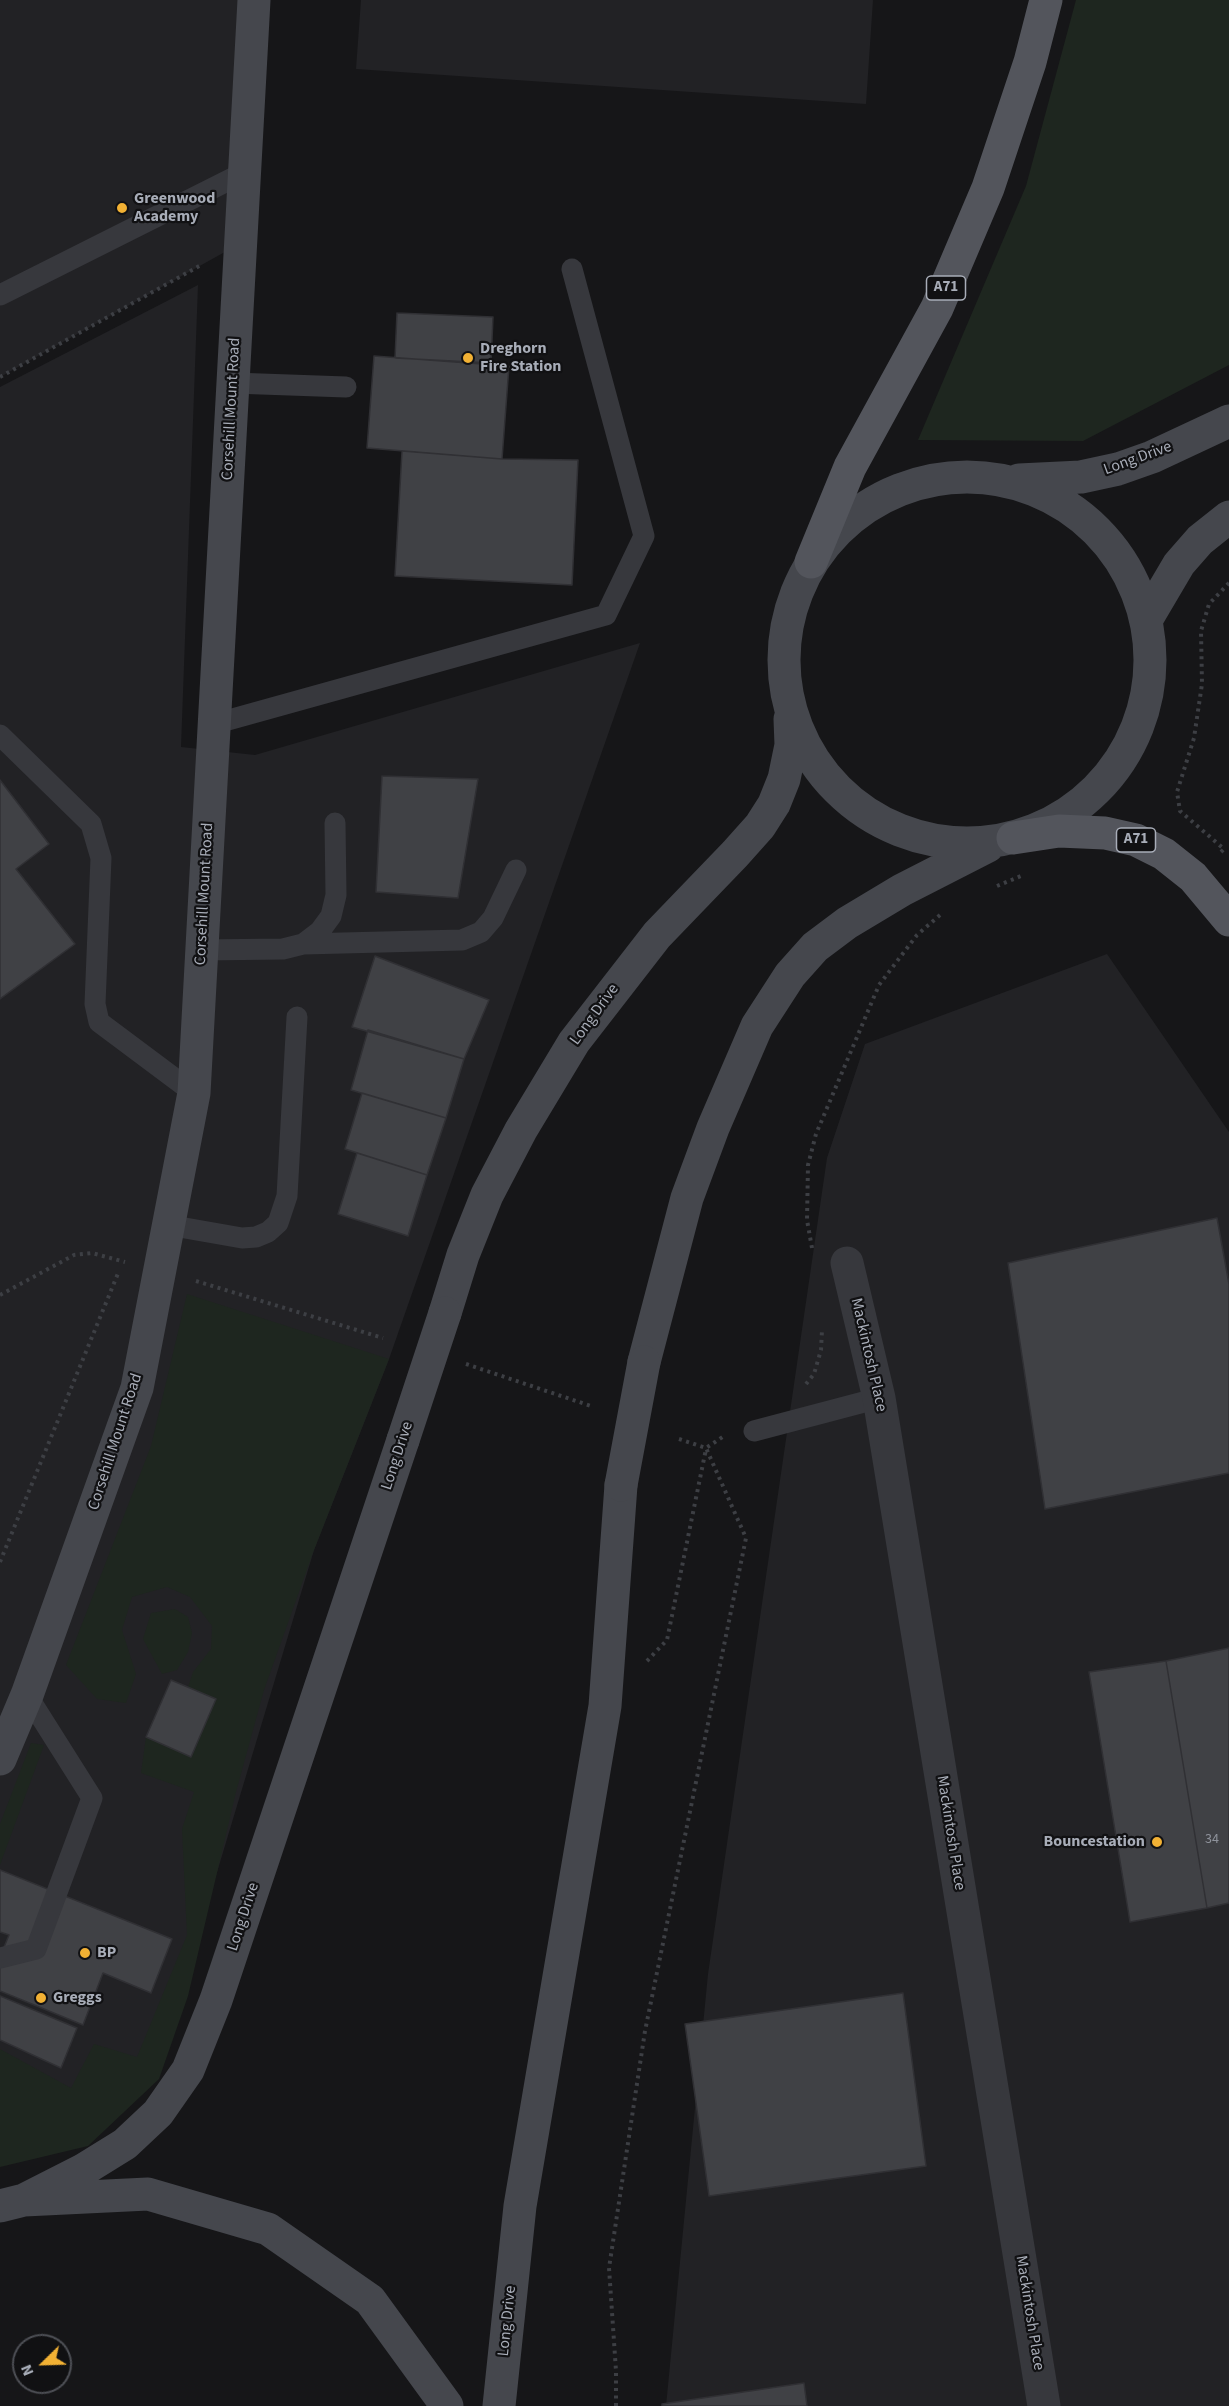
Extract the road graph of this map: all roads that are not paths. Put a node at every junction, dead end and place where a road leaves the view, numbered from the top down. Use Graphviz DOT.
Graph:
graph roads {
  1 [pos="254,0"];
  2 [pos="1046,0"];
  3 [pos="245,172"];
  4 [pos="572,269"];
  5 [pos="0,295"];
  6 [pos="233,383"];
  7 [pos="346,387"];
  8 [pos="1229,421"];
  9 [pos="1006,481"];
  10 [pos="1229,517"];
  11 [pos="811,562"];
  12 [pos="1146,620"];
  13 [pos="789,707"];
  14 [pos="214,724"];
  15 [pos="0,735"];
  16 [pos="335,823"];
  17 [pos="1005,840"];
  18 [pos="516,870"];
  19 [pos="1229,920"];
  20 [pos="303,944"];
  21 [pos="202,950"];
  22 [pos="297,1017"];
  23 [pos="194,1093"];
  24 [pos="168,1225"];
  25 [pos="847,1263"];
  26 [pos="879,1398"];
  27 [pos="754,1431"];
  28 [pos="27,1695"];
  29 [pos="0,1759"];
  30 [pos="0,1958"];
  31 [pos="12,2203"];
  32 [pos="447,2406"];
  33 [pos="499,2406"];
  34 [pos="1044,2406"];
  1 -- 3 [label="main road, Corsehill Mount Road"];
  2 -- 11 [label="main road, A71"];
  3 -- 5 [label="lane"];
  3 -- 6 [label="main road, Corsehill Mount Road"];
  4 -- 14 [label="lane"];
  6 -- 7 [label="lane"];
  6 -- 14 [label="main road, Corsehill Mount Road"];
  8 -- 9 [label="main road, Long Drive"];
  9 -- 11 [label="main road"];
  9 -- 12 [label="main road"];
  10 -- 12 [label="main road"];
  11 -- 13 [label="main road"];
  12 -- 17 [label="main road"];
  13 -- 17 [label="main road"];
  13 -- 31 [label="main road, Long Drive, bridge"];
  14 -- 21 [label="main road, Corsehill Mount Road"];
  15 -- 23 [label="lane"];
  16 -- 20 [label="lane"];
  17 -- 19 [label="main road, A71"];
  17 -- 33 [label="main road, Long Drive, bridge"];
  18 -- 20 [label="lane"];
  20 -- 21 [label="lane"];
  21 -- 23 [label="main road, Corsehill Mount Road"];
  22 -- 24 [label="lane"];
  23 -- 24 [label="main road, Corsehill Mount Road"];
  24 -- 28 [label="main road, Corsehill Mount Road"];
  25 -- 26 [label="street, Mackintosh Place"];
  26 -- 27 [label="lane"];
  26 -- 34 [label="street, Mackintosh Place"];
  28 -- 29 [label="main road, Corsehill Mount Road"];
  28 -- 30 [label="lane"];
  31 -- 32 [label="main road"];
}
